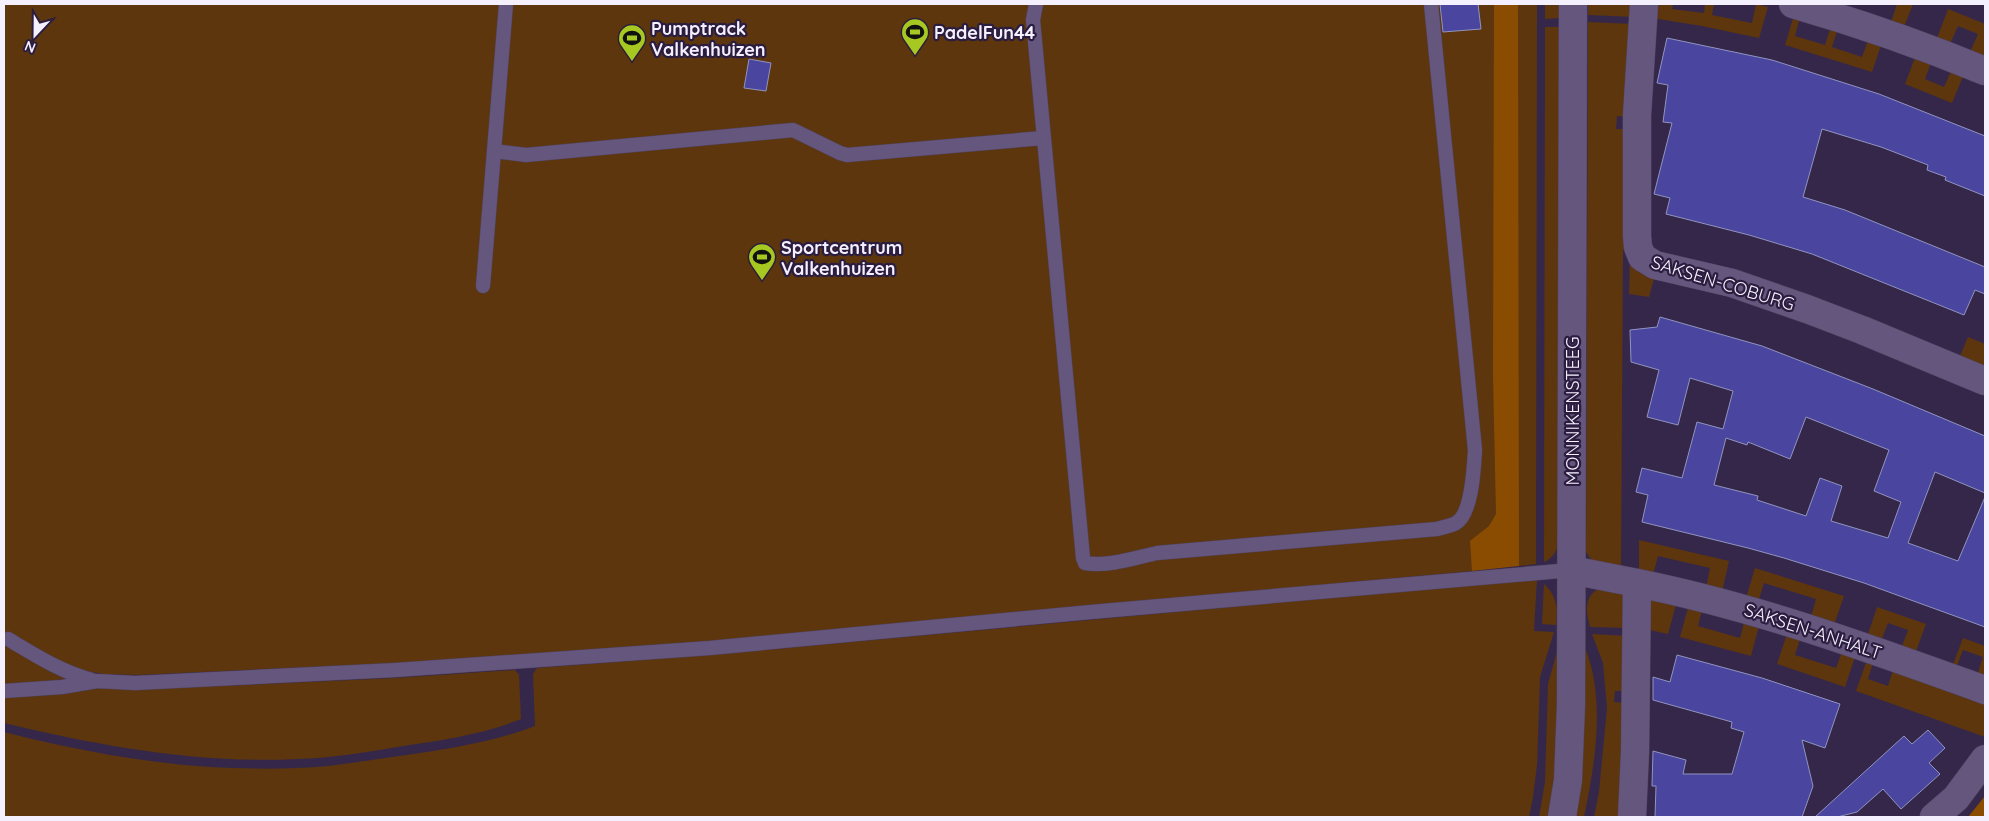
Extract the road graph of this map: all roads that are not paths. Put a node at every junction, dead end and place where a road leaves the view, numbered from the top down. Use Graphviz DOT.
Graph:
graph roads {
  1 [pos="506,4"];
  2 [pos="1036,4"];
  3 [pos="1431,4"];
  4 [pos="1573,4"];
  5 [pos="1644,4"];
  6 [pos="1793,4"];
  7 [pos="1985,71"];
  8 [pos="1043,138"];
  9 [pos="494,151"];
  10 [pos="483,286"];
  11 [pos="1985,380"];
  12 [pos="1571,570"];
  13 [pos="1637,583"];
  14 [pos="8,639"];
  15 [pos="97,681"];
  16 [pos="1985,690"];
  17 [pos="4,691"];
  18 [pos="1985,759"];
  19 [pos="1562,817"];
  20 [pos="1632,817"];
  21 [pos="1934,817"];
  1 -- 9 [label="lane"];
  2 -- 8 [label="lane"];
  3 -- 8 [label="lane"];
  4 -- 12 [label="street, MONNIKENSTEEG"];
  5 -- 11 [label="street, SAKSEN-COBURG"];
  6 -- 7 [label="street"];
  8 -- 9 [label="lane"];
  9 -- 10 [label="lane"];
  12 -- 13 [label="street, SAKSEN-ANHALT"];
  12 -- 15 [label="lane"];
  12 -- 19 [label="street, MONNIKENSTEEG"];
  13 -- 16 [label="street, SAKSEN-ANHALT"];
  13 -- 20 [label="street"];
  14 -- 15 [label="lane"];
  15 -- 17 [label="lane"];
  18 -- 21 [label="street"];
}
